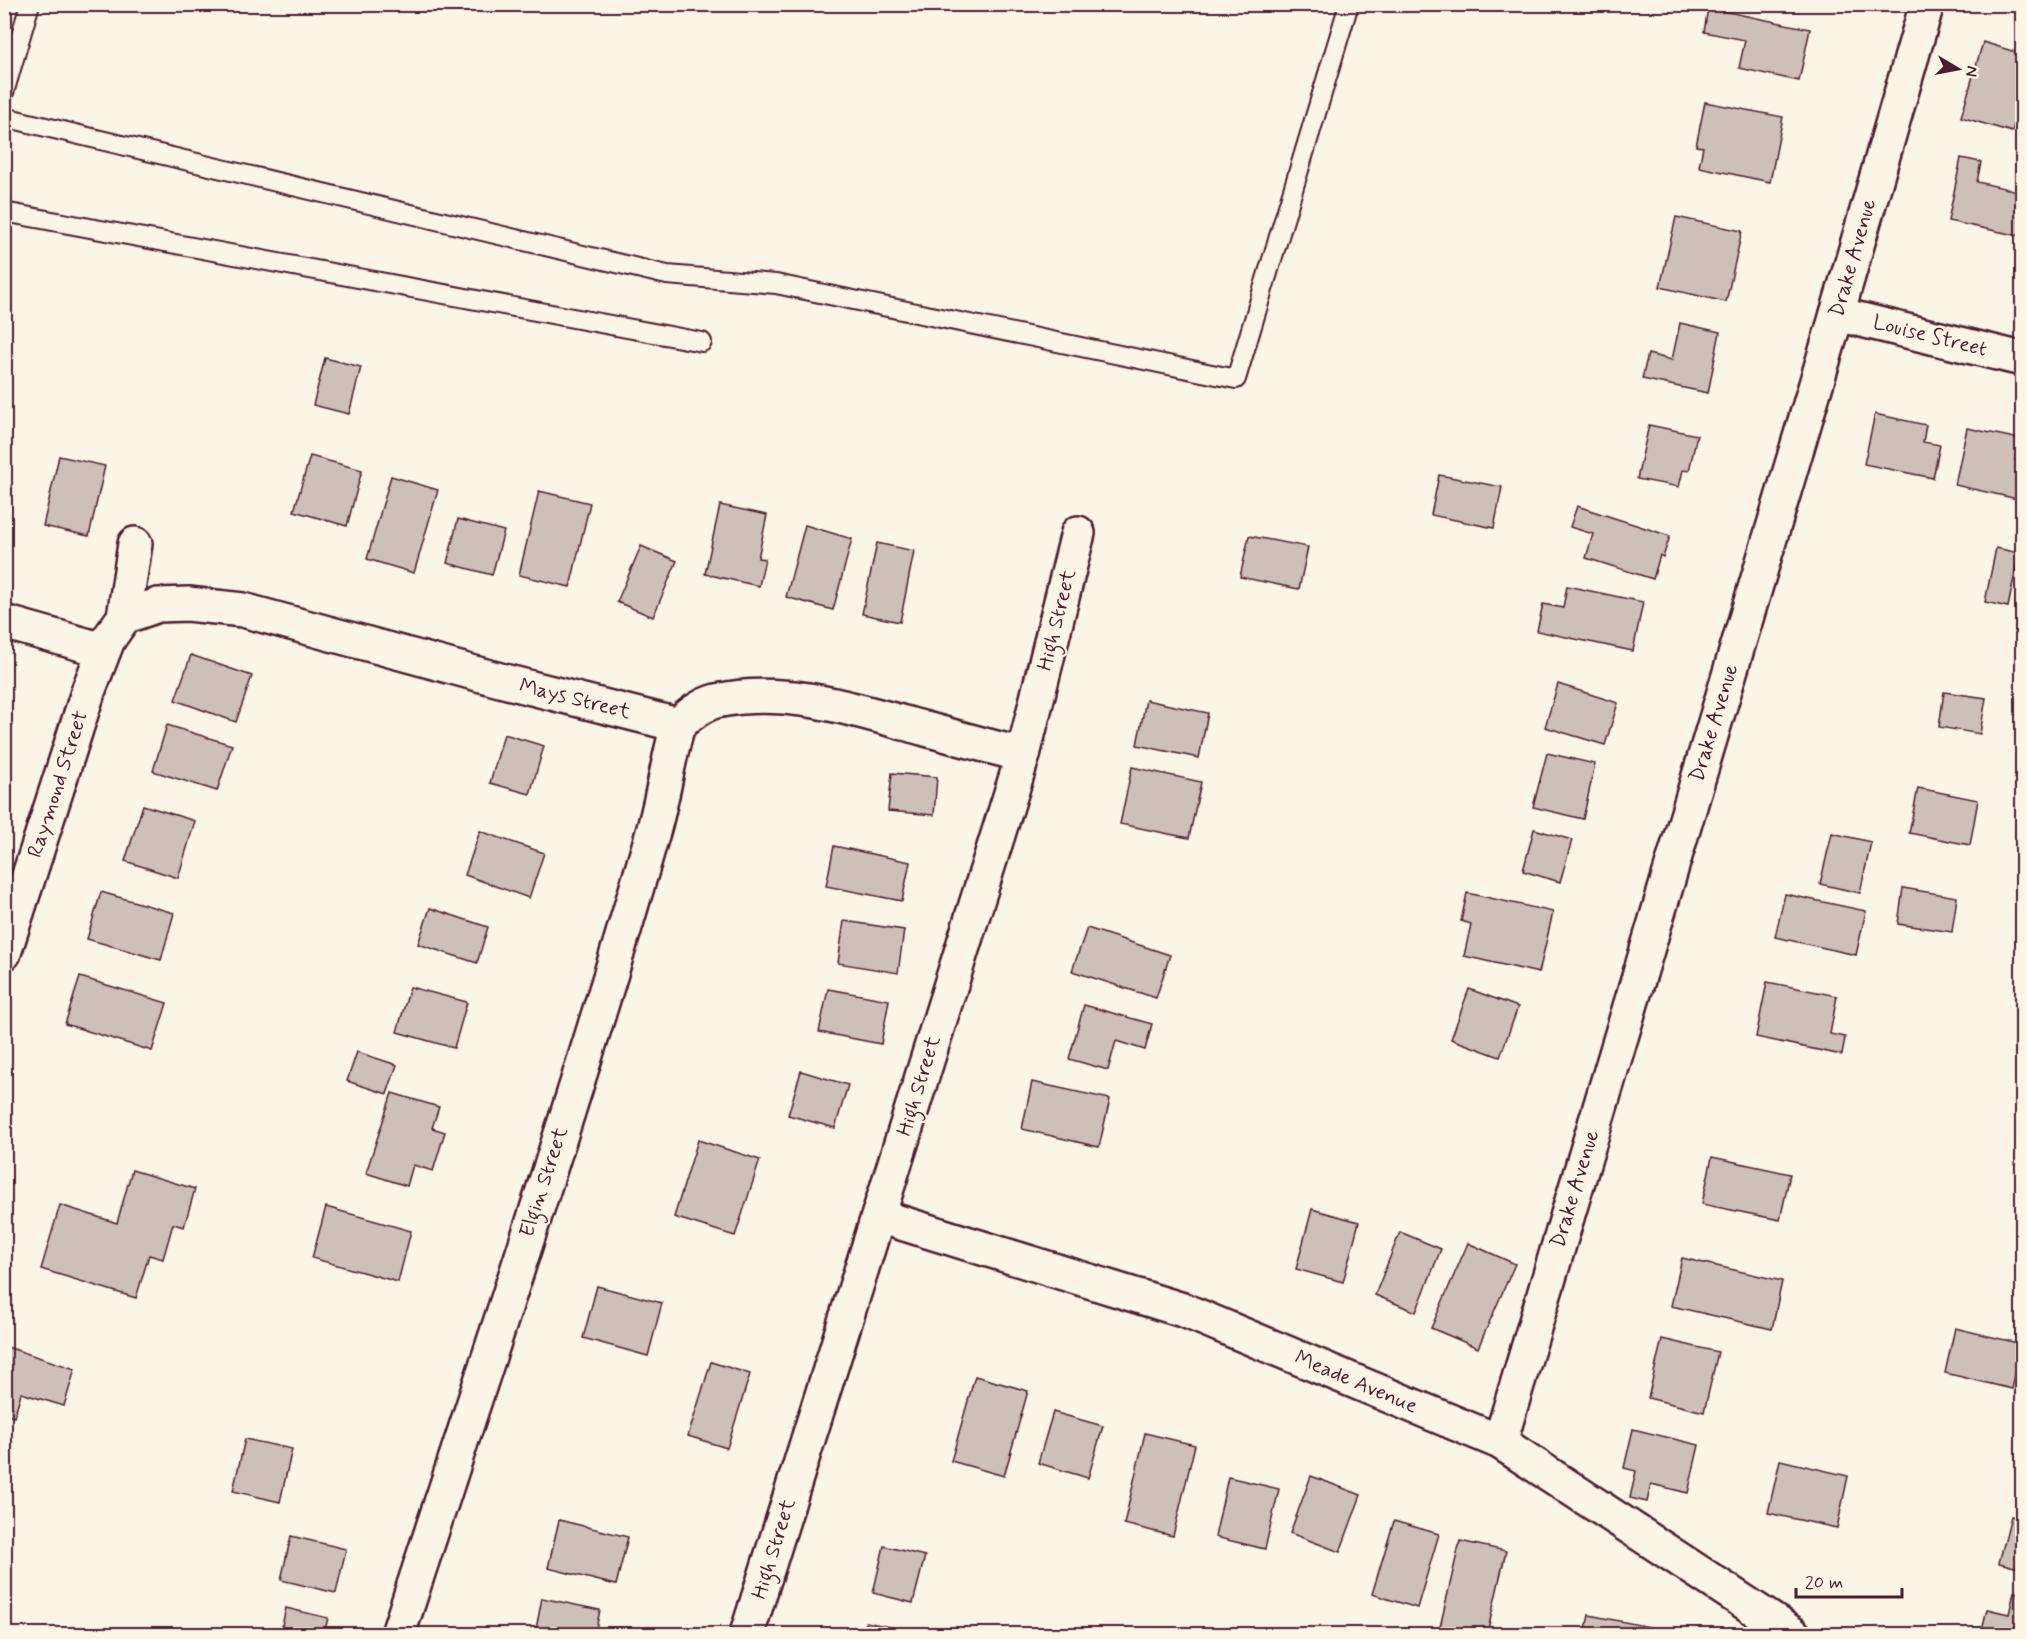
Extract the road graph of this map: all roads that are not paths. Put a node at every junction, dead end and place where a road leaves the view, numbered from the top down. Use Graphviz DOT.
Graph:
graph roads {
  1 [pos="30,4"];
  2 [pos="1349,4"];
  3 [pos="1927,4"];
  4 [pos="4,93"];
  5 [pos="4,117"];
  6 [pos="4,213"];
  7 [pos="1837,314"];
  8 [pos="702,342"];
  9 [pos="2022,359"];
  10 [pos="1078,533"];
  11 [pos="135,544"];
  12 [pos="124,617"];
  13 [pos="4,622"];
  14 [pos="103,650"];
  15 [pos="678,725"];
  16 [pos="1023,755"];
  17 [pos="4,953"];
  18 [pos="879,1216"];
  19 [pos="1500,1442"];
  20 [pos="398,1635"];
  21 [pos="747,1635"];
  22 [pos="1793,1635"];
  1 -- 4 [label="lane"];
  2 -- 5 [label="lane"];
  3 -- 7 [label="street, Drake Avenue"];
  6 -- 8 [label="lane"];
  7 -- 9 [label="street, Louise Street"];
  7 -- 19 [label="street, Drake Avenue"];
  10 -- 16 [label="street, High Street"];
  11 -- 12 [label="street"];
  12 -- 14 [label="street, Raymond Street"];
  12 -- 15 [label="street, Mays Street"];
  13 -- 14 [label="street"];
  14 -- 17 [label="street, Raymond Street"];
  15 -- 16 [label="street"];
  15 -- 20 [label="street, Elgin Street"];
  16 -- 18 [label="street, High Street"];
  18 -- 19 [label="street, Meade Avenue"];
  18 -- 21 [label="street, High Street"];
  19 -- 22 [label="street, Meade Avenue"];
}
